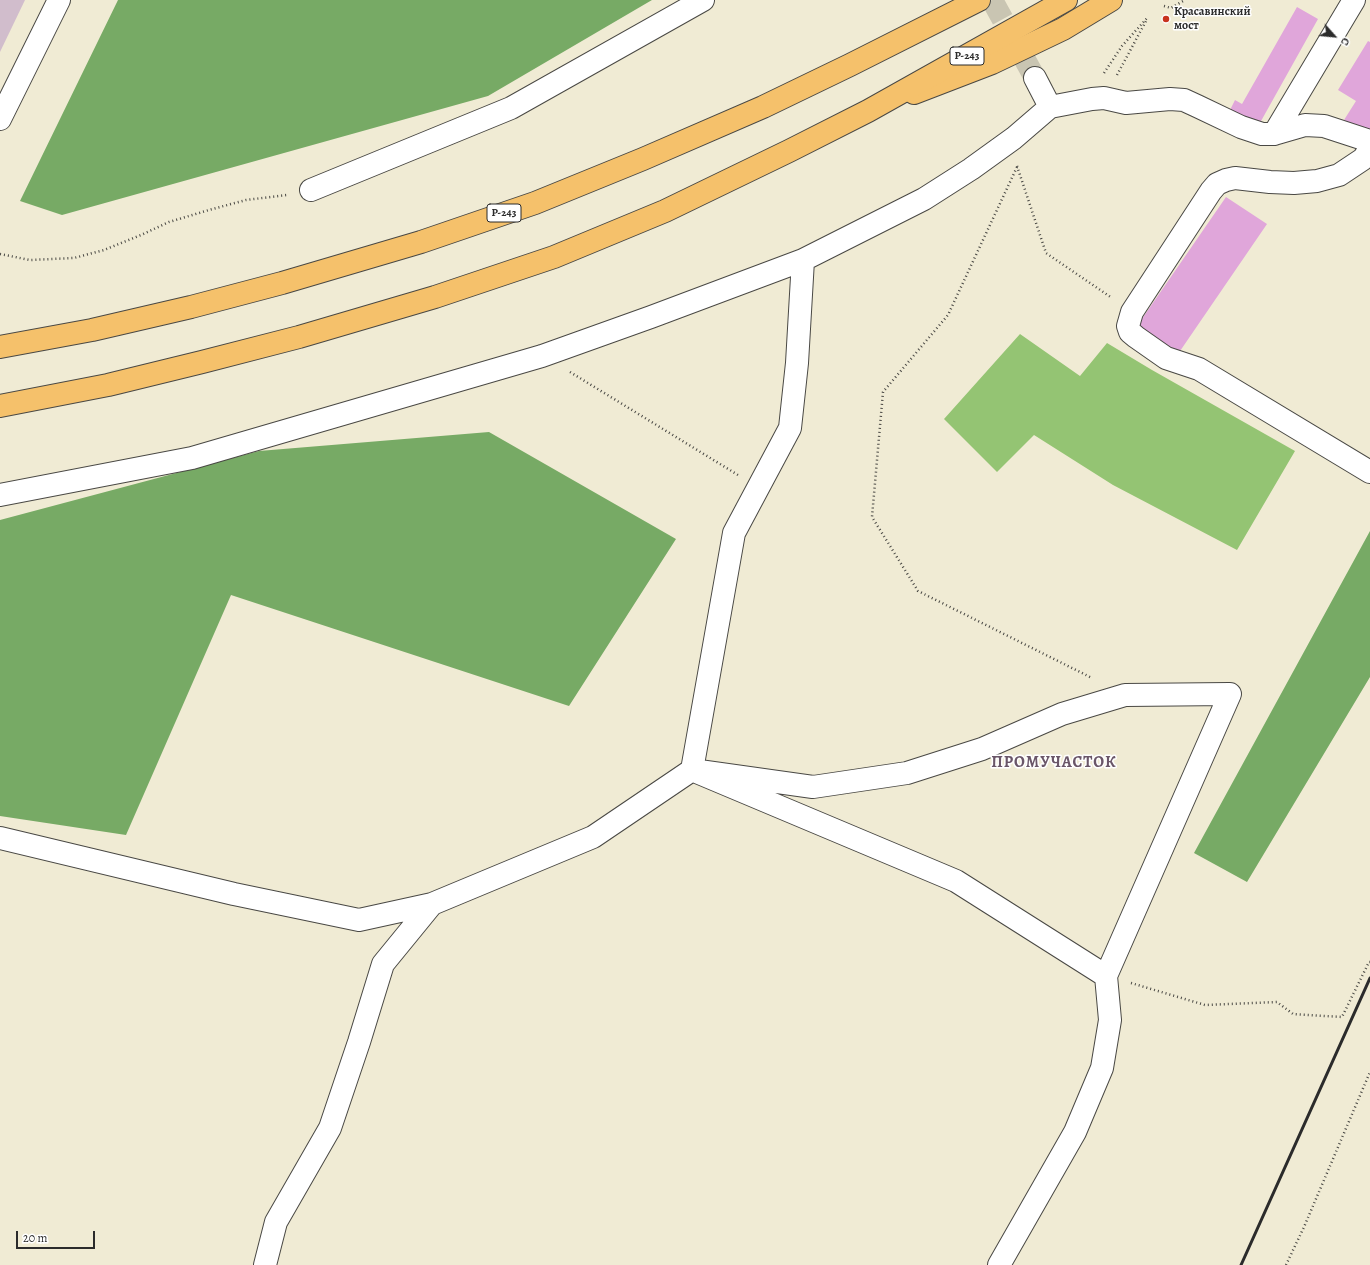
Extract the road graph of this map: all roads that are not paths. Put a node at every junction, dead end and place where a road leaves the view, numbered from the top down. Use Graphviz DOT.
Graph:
graph roads {
  1 [pos="60,0"];
  2 [pos="703,0"];
  3 [pos="979,0"];
  4 [pos="1066,0"];
  5 [pos="1111,0"];
  6 [pos="1354,0"];
  7 [pos="1035,78"];
  8 [pos="1050,107"];
  9 [pos="868,111"];
  10 [pos="0,119"];
  11 [pos="1274,134"];
  12 [pos="1370,140"];
  13 [pos="1370,149"];
  14 [pos="311,190"];
  15 [pos="803,260"];
  16 [pos="0,347"];
  17 [pos="0,406"];
  18 [pos="1370,472"];
  19 [pos="0,495"];
  20 [pos="692,770"];
  21 [pos="0,838"];
  22 [pos="432,904"];
  23 [pos="1106,976"];
  24 [pos="265,1265"];
  25 [pos="999,1265"];
  1 -- 10 [label="street"];
  2 -- 14 [label="street"];
  3 -- 16 [label="main road, Р-243"];
  4 -- 9 [label="main road, Р-243"];
  5 -- 9 [label="main road"];
  6 -- 11 [label="street"];
  7 -- 8 [label="street"];
  8 -- 11 [label="street"];
  8 -- 15 [label="street"];
  9 -- 17 [label="main road, Р-243"];
  11 -- 12 [label="street"];
  13 -- 18 [label="street"];
  15 -- 19 [label="street"];
  15 -- 20 [label="street"];
  20 -- 22 [label="street"];
  20 -- 23 [label="street"];
  20 -- 23 [label="street"];
  21 -- 22 [label="street"];
  22 -- 24 [label="street"];
  23 -- 25 [label="street"];
}
